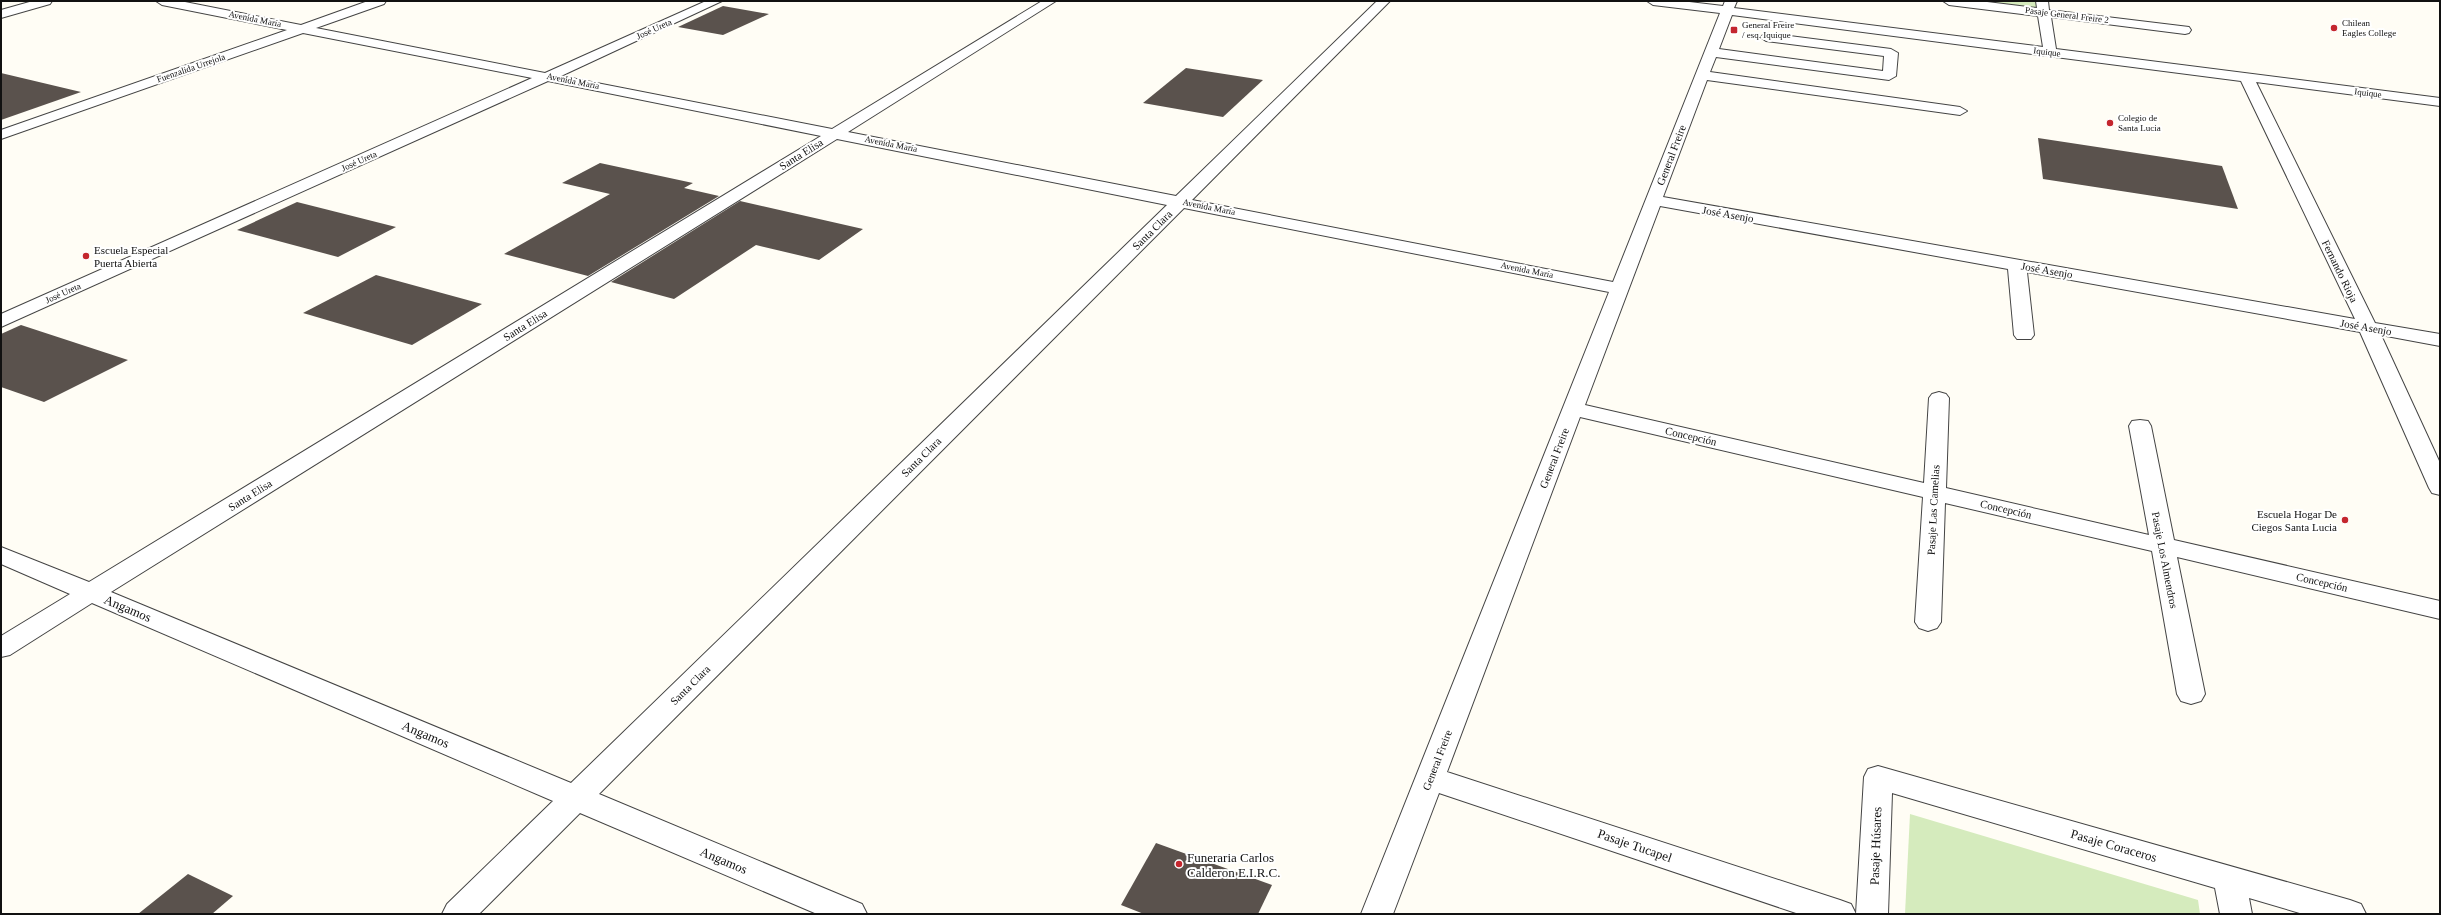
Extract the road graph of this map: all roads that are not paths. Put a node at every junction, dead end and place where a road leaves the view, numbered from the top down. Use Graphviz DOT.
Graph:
graph roads {
  1 [pos="46,1"];
  2 [pos="162,1"];
  3 [pos="380,1"];
  4 [pos="716,1"];
  5 [pos="1050,1"];
  6 [pos="1384,1"];
  7 [pos="1653,1"];
  8 [pos="1950,1"];
  9 [pos="1729,6"];
  10 [pos="2043,7"];
  11 [pos="1,14"];
  12 [pos="303,28"];
  13 [pos="2184,30"];
  14 [pos="1766,37"];
  15 [pos="1711,52"];
  16 [pos="2050,52"];
  17 [pos="1702,75"];
  18 [pos="549,77"];
  19 [pos="2246,77"];
  20 [pos="2440,102"];
  21 [pos="1960,111"];
  22 [pos="835,133"];
  23 [pos="1,135"];
  24 [pos="1653,200"];
  25 [pos="1180,202"];
  26 [pos="2017,265"];
  27 [pos="1620,289"];
  28 [pos="1,321"];
  29 [pos="2368,327"];
  30 [pos="2024,335"];
  31 [pos="2440,340"];
  32 [pos="1939,398"];
  33 [pos="1573,409"];
  34 [pos="2140,426"];
  35 [pos="2440,488"];
  36 [pos="1934,492"];
  37 [pos="2163,546"];
  38 [pos="1,555"];
  39 [pos="90,593"];
  40 [pos="2440,610"];
  41 [pos="1928,622"];
  42 [pos="1,648"];
  43 [pos="2191,694"];
  44 [pos="1430,778"];
  45 [pos="1878,778"];
  46 [pos="576,797"];
  47 [pos="2229,878"];
  48 [pos="458,914"];
  49 [pos="851,914"];
  50 [pos="1377,914"];
  51 [pos="1840,914"];
  52 [pos="1872,914"];
  53 [pos="2236,914"];
  54 [pos="2350,914"];
  1 -- 11 [label="street"];
  2 -- 12 [label="street, Avenida María"];
  3 -- 12 [label="street, Fuenzalida Urrejola"];
  4 -- 18 [label="street, José Ureta"];
  5 -- 22 [label="street, Santa Elisa"];
  6 -- 25 [label="street, Santa Clara"];
  7 -- 9 [label="street, Iquique"];
  8 -- 10 [label="street, Pasaje General Freire 2"];
  9 -- 15 [label="street, General Freire"];
  9 -- 16 [label="street, Iquique"];
  10 -- 13 [label="street, Pasaje General Freire 2"];
  10 -- 16 [label="street"];
  12 -- 18 [label="street, Avenida María"];
  12 -- 23 [label="street, Fuenzalida Urrejola"];
  14 -- 15 [label="street"];
  15 -- 17 [label="street, General Freire"];
  16 -- 19 [label="street, Iquique"];
  17 -- 21 [label="street"];
  17 -- 24 [label="street, General Freire"];
  18 -- 22 [label="street, Avenida María"];
  18 -- 28 [label="street, José Ureta"];
  19 -- 20 [label="street, Iquique"];
  19 -- 29 [label="street, Fernando Rioja"];
  22 -- 25 [label="street, Avenida María"];
  22 -- 39 [label="street, Santa Elisa"];
  24 -- 26 [label="street, José Asenjo"];
  24 -- 27 [label="street, General Freire"];
  25 -- 27 [label="street, Avenida María"];
  25 -- 46 [label="street, Santa Clara"];
  26 -- 29 [label="street, José Asenjo"];
  26 -- 30 [label="street"];
  27 -- 33 [label="street, General Freire"];
  29 -- 31 [label="street, José Asenjo"];
  29 -- 35 [label="street, Fernando Rioja"];
  32 -- 36 [label="street, Pasaje Las Camelias"];
  33 -- 36 [label="street, Concepción"];
  33 -- 44 [label="street, General Freire"];
  34 -- 37 [label="street, Pasaje Los Almendros"];
  36 -- 37 [label="street, Concepción"];
  36 -- 41 [label="street, Pasaje Las Camelias"];
  37 -- 40 [label="street, Concepción"];
  37 -- 43 [label="street, Pasaje Los Almendros"];
  38 -- 39 [label="street, Angamos"];
  39 -- 42 [label="street, Santa Elisa"];
  39 -- 46 [label="street, Angamos"];
  44 -- 50 [label="street, General Freire"];
  44 -- 51 [label="street, Pasaje Tucapel"];
  45 -- 47 [label="street, Pasaje Coraceros"];
  45 -- 52 [label="street, Pasaje Húsares"];
  46 -- 48 [label="street, Santa Clara"];
  46 -- 49 [label="street, Angamos"];
  47 -- 53 [label="street"];
  47 -- 54 [label="street, Pasaje Coraceros"];
}
